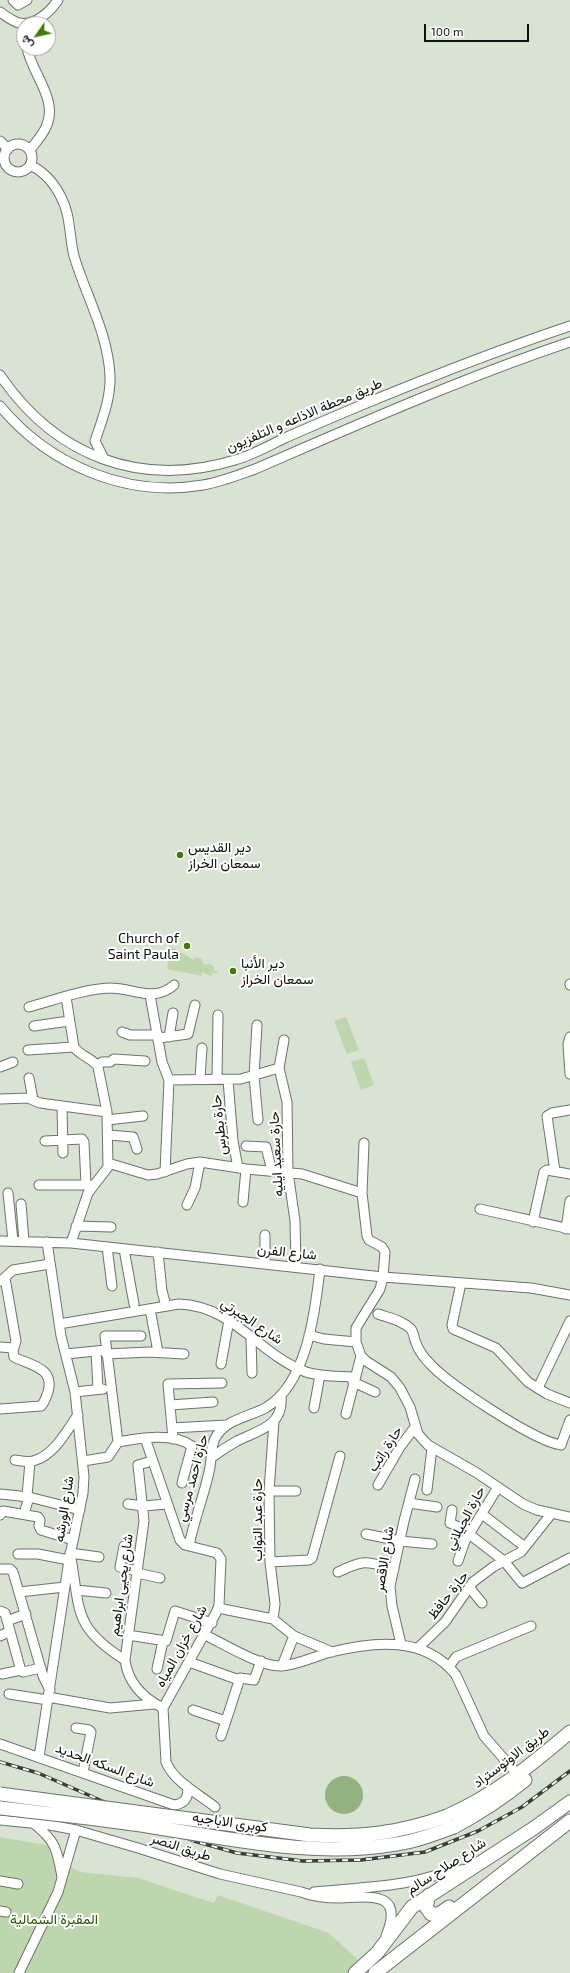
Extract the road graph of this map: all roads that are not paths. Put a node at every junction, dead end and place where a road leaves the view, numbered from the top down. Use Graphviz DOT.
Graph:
graph roads {
  1 [pos="13,0"];
  2 [pos="27,0"];
  3 [pos="58,0"];
  4 [pos="0,12"];
  5 [pos="43,16"];
  6 [pos="16,21"];
  7 [pos="29,56"];
  8 [pos="0,141"];
  9 [pos="8,149"];
  10 [pos="30,150"];
  11 [pos="3,163"];
  12 [pos="30,165"];
  13 [pos="570,326"];
  14 [pos="527,340"];
  15 [pos="570,342"];
  16 [pos="531,355"];
  17 [pos="0,375"];
  18 [pos="0,406"];
  19 [pos="316,425"];
  20 [pos="321,440"];
  21 [pos="95,441"];
  22 [pos="80,449"];
  23 [pos="104,460"];
  24 [pos="201,468"];
  25 [pos="202,485"];
  26 [pos="174,986"];
  27 [pos="150,995"];
  28 [pos="66,997"];
  29 [pos="195,1005"];
  30 [pos="30,1007"];
  31 [pos="173,1013"];
  32 [pos="218,1014"];
  33 [pos="69,1021"];
  34 [pos="257,1025"];
  35 [pos="34,1026"];
  36 [pos="122,1032"];
  37 [pos="158,1037"];
  38 [pos="169,1037"];
  39 [pos="570,1037"];
  40 [pos="284,1040"];
  41 [pos="74,1047"];
  42 [pos="202,1048"];
  43 [pos="28,1050"];
  44 [pos="145,1061"];
  45 [pos="13,1062"];
  46 [pos="97,1065"];
  47 [pos="0,1067"];
  48 [pos="279,1068"];
  49 [pos="570,1074"];
  50 [pos="254,1076"];
  51 [pos="29,1078"];
  52 [pos="200,1078"];
  53 [pos="217,1079"];
  54 [pos="169,1080"];
  55 [pos="228,1080"];
  56 [pos="0,1099"];
  57 [pos="33,1100"];
  58 [pos="62,1106"];
  59 [pos="570,1110"];
  60 [pos="107,1116"];
  61 [pos="143,1116"];
  62 [pos="258,1120"];
  63 [pos="108,1135"];
  64 [pos="63,1139"];
  65 [pos="44,1141"];
  66 [pos="364,1143"];
  67 [pos="246,1146"];
  68 [pos="137,1149"];
  69 [pos="62,1153"];
  70 [pos="200,1162"];
  71 [pos="108,1163"];
  72 [pos="242,1169"];
  73 [pos="272,1171"];
  74 [pos="555,1171"];
  75 [pos="165,1172"];
  76 [pos="288,1172"];
  77 [pos="570,1174"];
  78 [pos="39,1185"];
  79 [pos="90,1185"];
  80 [pos="8,1193"];
  81 [pos="362,1193"];
  82 [pos="570,1201"];
  83 [pos="243,1202"];
  84 [pos="21,1204"];
  85 [pos="187,1205"];
  86 [pos="480,1209"];
  87 [pos="533,1222"];
  88 [pos="76,1226"];
  89 [pos="111,1227"];
  90 [pos="568,1229"];
  91 [pos="265,1235"];
  92 [pos="0,1241"];
  93 [pos="13,1241"];
  94 [pos="24,1241"];
  95 [pos="47,1242"];
  96 [pos="71,1243"];
  97 [pos="107,1247"];
  98 [pos="124,1249"];
  99 [pos="158,1252"];
  100 [pos="50,1264"];
  101 [pos="265,1264"];
  102 [pos="296,1267"];
  103 [pos="320,1269"];
  104 [pos="383,1277"];
  105 [pos="2,1280"];
  106 [pos="461,1283"];
  107 [pos="112,1286"];
  108 [pos="570,1295"];
  109 [pos="134,1304"];
  110 [pos="166,1306"];
  111 [pos="150,1309"];
  112 [pos="378,1314"];
  113 [pos="229,1320"];
  114 [pos="570,1321"];
  115 [pos="59,1324"];
  116 [pos="309,1335"];
  117 [pos="141,1336"];
  118 [pos="251,1338"];
  119 [pos="356,1342"];
  120 [pos="0,1347"];
  121 [pos="14,1348"];
  122 [pos="103,1352"];
  123 [pos="158,1352"];
  124 [pos="66,1354"];
  125 [pos="184,1354"];
  126 [pos="361,1356"];
  127 [pos="222,1364"];
  128 [pos="298,1368"];
  129 [pos="252,1372"];
  130 [pos="320,1375"];
  131 [pos="354,1380"];
  132 [pos="222,1383"];
  133 [pos="111,1388"];
  134 [pos="538,1388"];
  135 [pos="98,1389"];
  136 [pos="75,1392"];
  137 [pos="375,1392"];
  138 [pos="281,1396"];
  139 [pos="213,1402"];
  140 [pos="570,1403"];
  141 [pos="170,1405"];
  142 [pos="314,1408"];
  143 [pos="0,1409"];
  144 [pos="346,1414"];
  145 [pos="78,1415"];
  146 [pos="570,1420"];
  147 [pos="274,1421"];
  148 [pos="226,1425"];
  149 [pos="415,1427"];
  150 [pos="172,1428"];
  151 [pos="145,1438"];
  152 [pos="173,1439"];
  153 [pos="118,1442"];
  154 [pos="432,1448"];
  155 [pos="340,1456"];
  156 [pos="211,1458"];
  157 [pos="15,1460"];
  158 [pos="84,1461"];
  159 [pos="152,1461"];
  160 [pos="30,1462"];
  161 [pos="416,1479"];
  162 [pos="182,1483"];
  163 [pos="378,1485"];
  164 [pos="498,1487"];
  165 [pos="427,1490"];
  166 [pos="269,1491"];
  167 [pos="296,1491"];
  168 [pos="0,1494"];
  169 [pos="28,1496"];
  170 [pos="409,1503"];
  171 [pos="128,1504"];
  172 [pos="167,1504"];
  173 [pos="144,1506"];
  174 [pos="437,1507"];
  175 [pos="80,1510"];
  176 [pos="452,1510"];
  177 [pos="552,1513"];
  178 [pos="24,1514"];
  179 [pos="482,1514"];
  180 [pos="0,1515"];
  181 [pos="570,1517"];
  182 [pos="470,1533"];
  183 [pos="366,1534"];
  184 [pos="73,1540"];
  185 [pos="400,1541"];
  186 [pos="432,1544"];
  187 [pos="124,1546"];
  188 [pos="189,1546"];
  189 [pos="525,1547"];
  190 [pos="18,1554"];
  191 [pos="70,1556"];
  192 [pos="99,1557"];
  193 [pos="570,1558"];
  194 [pos="458,1561"];
  195 [pos="504,1561"];
  196 [pos="270,1562"];
  197 [pos="0,1569"];
  198 [pos="394,1569"];
  199 [pos="137,1572"];
  200 [pos="338,1572"];
  201 [pos="160,1578"];
  202 [pos="65,1587"];
  203 [pos="469,1587"];
  204 [pos="76,1590"];
  205 [pos="19,1592"];
  206 [pos="106,1593"];
  207 [pos="482,1603"];
  208 [pos="218,1608"];
  209 [pos="0,1611"];
  210 [pos="26,1614"];
  211 [pos="273,1619"];
  212 [pos="7,1621"];
  213 [pos="212,1623"];
  214 [pos="531,1626"];
  215 [pos="10,1631"];
  216 [pos="128,1635"];
  217 [pos="205,1635"];
  218 [pos="0,1636"];
  219 [pos="294,1636"];
  220 [pos="163,1641"];
  221 [pos="401,1644"];
  222 [pos="419,1648"];
  223 [pos="332,1652"];
  224 [pos="125,1660"];
  225 [pos="261,1661"];
  226 [pos="189,1662"];
  227 [pos="282,1666"];
  228 [pos="449,1666"];
  229 [pos="41,1668"];
  230 [pos="157,1669"];
  231 [pos="20,1670"];
  232 [pos="2,1674"];
  233 [pos="239,1680"];
  234 [pos="9,1694"];
  235 [pos="49,1696"];
  236 [pos="154,1704"];
  237 [pos="163,1708"];
  238 [pos="193,1710"];
  239 [pos="226,1721"];
  240 [pos="76,1728"];
  241 [pos="570,1732"];
  242 [pos="220,1736"];
  243 [pos="570,1743"];
  244 [pos="0,1744"];
  245 [pos="39,1757"];
  246 [pos="83,1772"];
  247 [pos="518,1775"];
  248 [pos="187,1786"];
  249 [pos="0,1793"];
  250 [pos="570,1802"];
  251 [pos="0,1808"];
  252 [pos="215,1808"];
  253 [pos="0,1820"];
  254 [pos="450,1821"];
  255 [pos="570,1821"];
  256 [pos="32,1823"];
  257 [pos="50,1824"];
  258 [pos="76,1830"];
  259 [pos="468,1869"];
  260 [pos="62,1880"];
  261 [pos="0,1881"];
  262 [pos="18,1884"];
  263 [pos="482,1890"];
  264 [pos="305,1894"];
  265 [pos="428,1895"];
  266 [pos="377,1953"];
  267 [pos="19,1973"];
  268 [pos="355,1973"];
  269 [pos="375,1973"];
  1 -- 2 [label="street"];
  3 -- 5 [label="street"];
  4 -- 6 [label="street"];
  7 -- 10 [label="street"];
  8 -- 9 [label="street"];
  9 -- 10 [label="street"];
  9 -- 11 [label="street"];
  10 -- 12 [label="street"];
  11 -- 12 [label="street"];
  12 -- 21 [label="street"];
  13 -- 14 [label="street, طريق محطة الاذاعه و التلفزيون"];
  14 -- 16 [label="street"];
  14 -- 19 [label="street, طريق محطة الاذاعه و التلفزيون"];
  15 -- 16 [label="street"];
  16 -- 20 [label="street"];
  17 -- 22 [label="street, طريق محطة الاذاعه و التلفزيون"];
  18 -- 25 [label="street"];
  19 -- 20 [label="street"];
  19 -- 24 [label="street, طريق محطة الاذاعه و التلفزيون"];
  20 -- 25 [label="street"];
  21 -- 22 [label="street"];
  21 -- 23 [label="street"];
  22 -- 23 [label="street, طريق محطة الاذاعه و التلفزيون"];
  23 -- 24 [label="street, طريق محطة الاذاعه و التلفزيون"];
  24 -- 25 [label="street"];
  26 -- 27 [label="street"];
  27 -- 28 [label="street"];
  27 -- 37 [label="street"];
  28 -- 30 [label="street"];
  28 -- 33 [label="street"];
  29 -- 38 [label="street"];
  31 -- 38 [label="street"];
  32 -- 53 [label="street"];
  33 -- 35 [label="street"];
  33 -- 41 [label="street"];
  34 -- 50 [label="street"];
  36 -- 37 [label="street"];
  37 -- 38 [label="street"];
  37 -- 54 [label="street"];
  39 -- 49 [label="street"];
  40 -- 48 [label="street, حارة سعيد ايليه"];
  41 -- 43 [label="street"];
  41 -- 46 [label="street"];
  42 -- 52 [label="street"];
  44 -- 46 [label="street"];
  45 -- 47 [label="street"];
  46 -- 60 [label="street"];
  48 -- 50 [label="street"];
  48 -- 76 [label="street, حارة سعيد ايليه"];
  50 -- 55 [label="street"];
  50 -- 62 [label="street"];
  51 -- 57 [label="street"];
  52 -- 53 [label="street"];
  52 -- 54 [label="street"];
  53 -- 55 [label="street"];
  54 -- 75 [label="street"];
  55 -- 72 [label="street, حارة بطرس"];
  56 -- 57 [label="street"];
  57 -- 58 [label="street"];
  58 -- 60 [label="street"];
  58 -- 64 [label="street"];
  59 -- 74 [label="street"];
  60 -- 61 [label="street"];
  60 -- 63 [label="street"];
  63 -- 68 [label="street"];
  63 -- 71 [label="street"];
  64 -- 65 [label="street"];
  64 -- 69 [label="street"];
  64 -- 79 [label="street"];
  66 -- 81 [label="street"];
  67 -- 73 [label="street"];
  70 -- 72 [label="street"];
  70 -- 75 [label="street"];
  70 -- 85 [label="street"];
  71 -- 75 [label="street"];
  71 -- 79 [label="street"];
  72 -- 73 [label="street"];
  72 -- 83 [label="street, حارة بطرس"];
  73 -- 76 [label="street"];
  74 -- 77 [label="street"];
  74 -- 87 [label="street"];
  76 -- 81 [label="street"];
  76 -- 102 [label="street, حارة سعيد ايليه"];
  78 -- 79 [label="street"];
  79 -- 88 [label="street"];
  80 -- 93 [label="street"];
  81 -- 104 [label="street"];
  82 -- 90 [label="street"];
  84 -- 94 [label="street"];
  86 -- 87 [label="street"];
  87 -- 90 [label="street"];
  88 -- 89 [label="street"];
  88 -- 96 [label="street"];
  91 -- 101 [label="street"];
  92 -- 93 [label="street, شارع الفرن"];
  93 -- 94 [label="street, شارع الفرن"];
  94 -- 95 [label="street, شارع الفرن"];
  95 -- 96 [label="street, شارع الفرن"];
  95 -- 100 [label="street, شارع الورشه"];
  96 -- 97 [label="street, شارع الفرن"];
  97 -- 98 [label="street, شارع الفرن"];
  97 -- 107 [label="street"];
  98 -- 99 [label="street, شارع الفرن"];
  98 -- 109 [label="street"];
  99 -- 101 [label="street, شارع الفرن"];
  99 -- 110 [label="street"];
  100 -- 105 [label="street"];
  100 -- 115 [label="street, شارع الورشه"];
  101 -- 102 [label="street, شارع الفرن"];
  102 -- 103 [label="street, شارع الفرن"];
  103 -- 104 [label="street, شارع الفرن"];
  103 -- 116 [label="street, حارة احمد مرسي"];
  104 -- 106 [label="street, شارع الفرن"];
  104 -- 119 [label="street"];
  105 -- 121 [label="street"];
  106 -- 108 [label="street, شارع الفرن"];
  106 -- 134 [label="street"];
  110 -- 111 [label="street, شارع الجبرتي"];
  110 -- 113 [label="street, شارع الجبرتي"];
  111 -- 115 [label="street, شارع الجبرتي"];
  111 -- 123 [label="street"];
  112 -- 146 [label="street"];
  113 -- 118 [label="street, شارع الجبرتي"];
  113 -- 127 [label="street"];
  114 -- 134 [label="street"];
  115 -- 124 [label="street, شارع الورشه"];
  116 -- 119 [label="street"];
  116 -- 128 [label="street, حارة احمد مرسي"];
  117 -- 122 [label="street"];
  118 -- 128 [label="street, شارع الجبرتي"];
  118 -- 129 [label="street"];
  119 -- 126 [label="street"];
  120 -- 121 [label="street"];
  121 -- 143 [label="street"];
  122 -- 123 [label="street"];
  122 -- 124 [label="street"];
  122 -- 133 [label="street"];
  122 -- 135 [label="street"];
  123 -- 125 [label="street"];
  124 -- 136 [label="street, شارع الورشه"];
  126 -- 131 [label="street"];
  126 -- 149 [label="street"];
  128 -- 130 [label="street, شارع الجبرتي"];
  128 -- 138 [label="street, حارة احمد مرسي"];
  130 -- 131 [label="street, شارع الجبرتي"];
  130 -- 142 [label="street"];
  131 -- 137 [label="street"];
  131 -- 144 [label="street"];
  132 -- 141 [label="street"];
  133 -- 135 [label="street"];
  133 -- 153 [label="street"];
  134 -- 140 [label="street"];
  135 -- 136 [label="street"];
  136 -- 145 [label="street, شارع الورشه"];
  138 -- 147 [label="street, حارة عبد التواب"];
  138 -- 148 [label="street, حارة احمد مرسي"];
  139 -- 141 [label="street"];
  141 -- 150 [label="street"];
  145 -- 158 [label="street, شارع الورشه"];
  145 -- 160 [label="street"];
  147 -- 156 [label="street"];
  147 -- 166 [label="street, حارة عبد التواب"];
  148 -- 150 [label="street"];
  148 -- 156 [label="street, حارة احمد مرسي"];
  149 -- 154 [label="street"];
  149 -- 163 [label="street, حارة راتب"];
  150 -- 152 [label="street"];
  151 -- 152 [label="street"];
  151 -- 153 [label="street"];
  151 -- 159 [label="street"];
  152 -- 162 [label="street"];
  153 -- 158 [label="street"];
  154 -- 164 [label="street"];
  154 -- 165 [label="street"];
  155 -- 196 [label="street"];
  156 -- 188 [label="street, حارة احمد مرسي"];
  157 -- 160 [label="street"];
  158 -- 175 [label="street, شارع الورشه"];
  159 -- 172 [label="street"];
  159 -- 173 [label="street, شارع يحيى ابراهيم"];
  160 -- 169 [label="street"];
  161 -- 170 [label="street, شارع الاقصر"];
  164 -- 177 [label="street"];
  164 -- 179 [label="street, حارة الجيلاني"];
  166 -- 167 [label="street"];
  166 -- 196 [label="street, حارة عبد التواب"];
  168 -- 169 [label="street"];
  169 -- 175 [label="street"];
  169 -- 178 [label="street"];
  170 -- 174 [label="street"];
  170 -- 185 [label="street, شارع الاقصر"];
  171 -- 173 [label="street"];
  172 -- 173 [label="street"];
  172 -- 188 [label="street"];
  173 -- 199 [label="street, شارع يحيى ابراهيم"];
  175 -- 184 [label="street, شارع الورشه"];
  176 -- 182 [label="street"];
  177 -- 181 [label="street"];
  177 -- 189 [label="street, حارة حافظ"];
  178 -- 180 [label="street"];
  178 -- 184 [label="street"];
  179 -- 182 [label="street, حارة الجيلاني"];
  179 -- 189 [label="street"];
  182 -- 194 [label="street, حارة الجيلاني"];
  182 -- 195 [label="street"];
  183 -- 185 [label="street"];
  184 -- 191 [label="street, شارع الورشه"];
  185 -- 186 [label="street"];
  185 -- 198 [label="street, شارع الاقصر"];
  187 -- 199 [label="street"];
  188 -- 208 [label="street, شارع خزان المياه"];
  189 -- 195 [label="street, حارة حافظ"];
  190 -- 191 [label="street"];
  191 -- 192 [label="street"];
  191 -- 202 [label="street, شارع الورشه"];
  191 -- 204 [label="street"];
  193 -- 195 [label="street"];
  195 -- 203 [label="street, حارة حافظ"];
  196 -- 211 [label="street, حارة عبد التواب"];
  197 -- 205 [label="street"];
  198 -- 200 [label="street"];
  198 -- 221 [label="street, شارع الاقصر"];
  199 -- 201 [label="street"];
  199 -- 216 [label="street, شارع يحيى ابراهيم"];
  202 -- 205 [label="street"];
  202 -- 235 [label="street, شارع الورشه"];
  203 -- 207 [label="street"];
  203 -- 222 [label="street, حارة حافظ"];
  204 -- 206 [label="street"];
  204 -- 224 [label="street"];
  205 -- 210 [label="street"];
  208 -- 211 [label="street"];
  208 -- 213 [label="street, شارع خزان المياه"];
  209 -- 212 [label="street"];
  210 -- 212 [label="street"];
  210 -- 229 [label="street"];
  211 -- 219 [label="street"];
  212 -- 215 [label="street"];
  213 -- 217 [label="street, شارع خزان المياه"];
  213 -- 220 [label="street"];
  214 -- 228 [label="street"];
  215 -- 218 [label="street"];
  215 -- 231 [label="street"];
  216 -- 220 [label="street"];
  216 -- 224 [label="street, شارع يحيى ابراهيم"];
  217 -- 225 [label="street"];
  217 -- 226 [label="street, شارع خزان المياه"];
  219 -- 223 [label="street"];
  219 -- 227 [label="street"];
  220 -- 230 [label="street"];
  221 -- 222 [label="street"];
  221 -- 223 [label="street"];
  222 -- 228 [label="street"];
  223 -- 227 [label="street"];
  224 -- 236 [label="street, شارع يحيى ابراهيم"];
  225 -- 227 [label="street"];
  225 -- 233 [label="street"];
  226 -- 233 [label="street"];
  226 -- 237 [label="street, شارع خزان المياه"];
  228 -- 247 [label="street"];
  229 -- 231 [label="street"];
  229 -- 235 [label="street"];
  231 -- 232 [label="street"];
  233 -- 239 [label="street"];
  234 -- 235 [label="street"];
  235 -- 236 [label="street"];
  235 -- 245 [label="street, شارع الورشه"];
  236 -- 237 [label="street, شارع يحيى ابراهيم"];
  237 -- 248 [label="street"];
  238 -- 239 [label="street"];
  239 -- 242 [label="street"];
  240 -- 246 [label="street"];
  241 -- 247 [label="highway, طريق الاوتوستراد"];
  243 -- 254 [label="highway, طريق الاوتوستراد"];
  244 -- 245 [label="street, شارع السكه الحديد"];
  245 -- 246 [label="street, شارع السكه الحديد"];
  246 -- 248 [label="street, شارع السكه الحديد"];
  247 -- 254 [label="highway, طريق الاوتوستراد"];
  248 -- 252 [label="street"];
  249 -- 254 [label="highway, كوبرى الاباجيه, bridge"];
  249 -- 257 [label="street, طريق النصر"];
  250 -- 259 [label="highway, شارع صلاح سالم"];
  251 -- 254 [label="highway, كوبرى الاباجيه, bridge"];
  253 -- 256 [label="street, طريق النصر"];
  255 -- 263 [label="highway"];
  256 -- 257 [label="street, طريق النصر"];
  256 -- 260 [label="street"];
  257 -- 258 [label="street, طريق النصر"];
  258 -- 260 [label="street"];
  258 -- 264 [label="street, طريق النصر"];
  259 -- 264 [label="street, طريق النصر"];
  259 -- 265 [label="highway, شارع صلاح سالم"];
  260 -- 267 [label="street"];
  261 -- 262 [label="street"];
  263 -- 265 [label="highway"];
  263 -- 269 [label="highway"];
  264 -- 266 [label="street, طريق النصر"];
  265 -- 266 [label="highway, شارع صلاح سالم"];
  266 -- 268 [label="highway, شارع صلاح سالم"];
}
